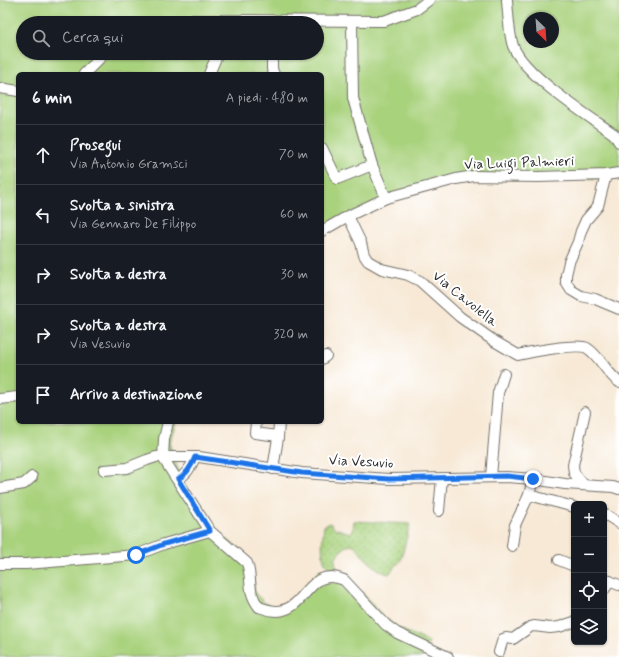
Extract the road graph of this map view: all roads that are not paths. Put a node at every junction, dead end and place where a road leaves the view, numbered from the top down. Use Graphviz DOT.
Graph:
graph roads {
  1 [pos="429,0"];
  2 [pos="506,0"];
  3 [pos="324,21"];
  4 [pos="352,21"];
  5 [pos="98,60"];
  6 [pos="215,60"];
  7 [pos="272,60"];
  8 [pos="86,72"];
  9 [pos="210,72"];
  10 [pos="273,72"];
  11 [pos="0,88"];
  12 [pos="16,90"];
  13 [pos="619,142"];
  14 [pos="324,152"];
  15 [pos="372,165"];
  16 [pos="619,173"];
  17 [pos="606,175"];
  18 [pos="386,198"];
  19 [pos="348,216"];
  20 [pos="324,230"];
  21 [pos="619,309"];
  22 [pos="504,374"];
  23 [pos="619,382"];
  24 [pos="16,397"];
  25 [pos="0,399"];
  26 [pos="585,412"];
  27 [pos="168,424"];
  28 [pos="256,424"];
  29 [pos="279,424"];
  30 [pos="278,436"];
  31 [pos="195,457"];
  32 [pos="163,458"];
  33 [pos="273,469"];
  34 [pos="104,470"];
  35 [pos="32,477"];
  36 [pos="491,477"];
  37 [pos="442,478"];
  38 [pos="178,479"];
  39 [pos="533,479"];
  40 [pos="584,485"];
  41 [pos="0,488"];
  42 [pos="619,488"];
  43 [pos="529,495"];
  44 [pos="571,506"];
  45 [pos="439,511"];
  46 [pos="607,516"];
  47 [pos="619,523"];
  48 [pos="210,531"];
  49 [pos="512,546"];
  50 [pos="559,560"];
  51 [pos="0,564"];
  52 [pos="571,565"];
  53 [pos="571,623"];
  54 [pos="499,652"];
  55 [pos="431,653"];
  56 [pos="448,657"];
  1 -- 4 [label="street"];
  2 -- 13 [label="street"];
  3 -- 4 [label="street"];
  4 -- 15 [label="street"];
  5 -- 8 [label="street"];
  6 -- 9 [label="street"];
  7 -- 10 [label="street"];
  11 -- 12 [label="street"];
  14 -- 15 [label="street"];
  15 -- 18 [label="street"];
  16 -- 17 [label="street, Via Luigi Palmieri"];
  17 -- 18 [label="street, Via Luigi Palmieri"];
  17 -- 21 [label="street"];
  18 -- 19 [label="street"];
  19 -- 20 [label="street"];
  19 -- 23 [label="street, Via Cavolella"];
  22 -- 36 [label="street"];
  24 -- 25 [label="street"];
  26 -- 40 [label="street"];
  27 -- 32 [label="street"];
  28 -- 30 [label="street"];
  29 -- 30 [label="street"];
  30 -- 33 [label="street"];
  31 -- 32 [label="street, Via Vesuvio"];
  31 -- 33 [label="street, Via Vesuvio"];
  31 -- 38 [label="street"];
  32 -- 34 [label="street, Via Vesuvio"];
  32 -- 38 [label="street"];
  33 -- 37 [label="street, Via Vesuvio"];
  35 -- 41 [label="street"];
  36 -- 37 [label="street, Via Vesuvio"];
  36 -- 39 [label="street, Via Vesuvio"];
  37 -- 45 [label="street"];
  38 -- 48 [label="street"];
  39 -- 40 [label="street, Via Vesuvio"];
  39 -- 43 [label="street"];
  40 -- 42 [label="street, Via Vesuvio"];
  43 -- 44 [label="street"];
  43 -- 49 [label="street"];
  46 -- 47 [label="street"];
  48 -- 51 [label="street"];
  48 -- 55 [label="street"];
  50 -- 52 [label="street"];
  53 -- 54 [label="street"];
  55 -- 56 [label="street"];
}
